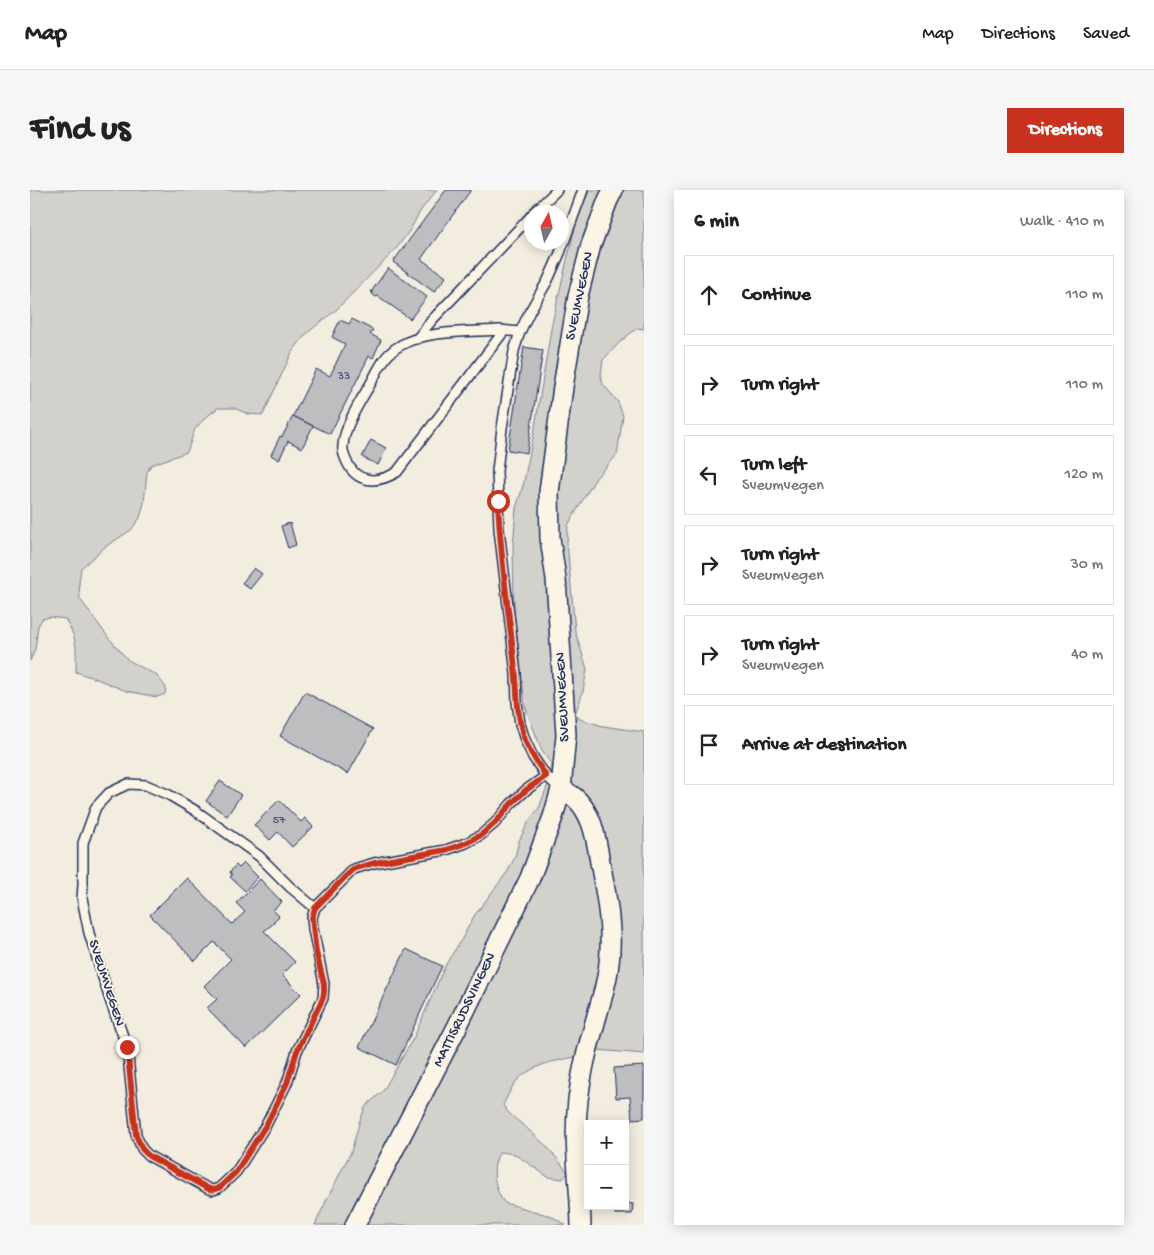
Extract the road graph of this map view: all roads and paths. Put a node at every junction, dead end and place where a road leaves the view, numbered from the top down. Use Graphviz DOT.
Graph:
graph roads {
  1 [pos="556,190"];
  2 [pos="583,190"];
  3 [pos="613,190"];
  4 [pos="542,205"];
  5 [pos="524,223"];
  6 [pos="504,330"];
  7 [pos="520,332"];
  8 [pos="417,339"];
  9 [pos="546,776"];
  10 [pos="561,789"];
  11 [pos="315,908"];
  12 [pos="356,1225"];
  13 [pos="581,1225"];
  1 -- 4 [label="lane"];
  2 -- 7 [label="lane"];
  3 -- 10 [label="street, SVEUMVEGEN"];
  5 -- 8 [label="lane"];
  6 -- 7 [label="lane"];
  6 -- 8 [label="lane"];
  6 -- 8 [label="lane"];
  7 -- 9 [label="lane"];
  9 -- 10 [label="lane"];
  9 -- 11 [label="lane"];
  10 -- 12 [label="street, MATTISRUDSVINGEN"];
  10 -- 13 [label="street"];
  11 -- 11 [label="lane, SVEUMVEGEN"];
}
